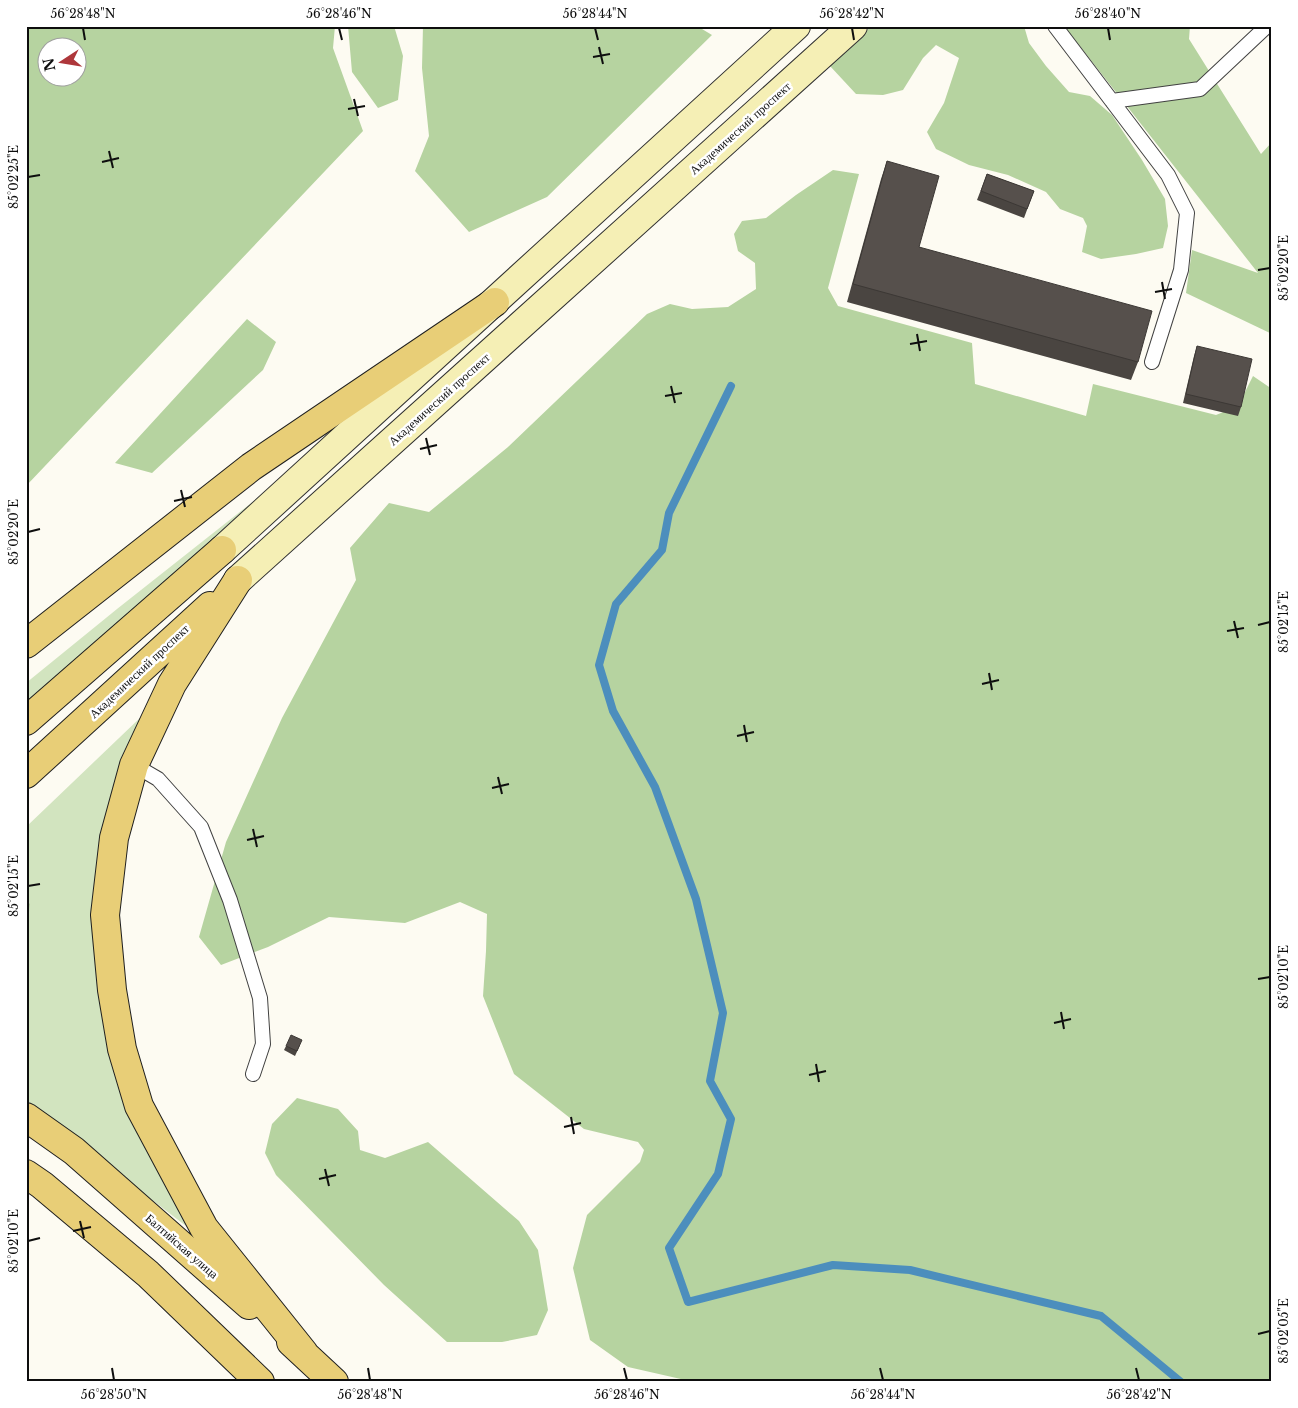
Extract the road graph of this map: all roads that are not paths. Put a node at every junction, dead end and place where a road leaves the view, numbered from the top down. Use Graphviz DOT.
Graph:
graph roads {
  1 [pos="796,26"];
  2 [pos="853,26"];
  3 [pos="1055,26"];
  4 [pos="1267,26"];
  5 [pos="1112,102"];
  6 [pos="495,302"];
  7 [pos="1152,362"];
  8 [pos="238,580"];
  9 [pos="26,644"];
  10 [pos="26,721"];
  11 [pos="134,765"];
  12 [pos="26,774"];
  13 [pos="253,1074"];
  14 [pos="26,1117"];
  15 [pos="26,1174"];
  16 [pos="304,1353"];
  17 [pos="333,1381"];
  18 [pos="260,1382"];
  1 -- 6 [label="main road"];
  2 -- 8 [label="main road, Академический проспект"];
  3 -- 5 [label="lane"];
  4 -- 5 [label="lane"];
  5 -- 7 [label="lane"];
  6 -- 9 [label="main road"];
  6 -- 10 [label="main road"];
  8 -- 11 [label="main road"];
  8 -- 12 [label="main road, Академический проспект"];
  11 -- 13 [label="lane"];
  11 -- 16 [label="main road"];
  14 -- 16 [label="main road, Балтийская улица"];
  15 -- 18 [label="main road"];
  16 -- 17 [label="main road, Балтийская улица"];
}
